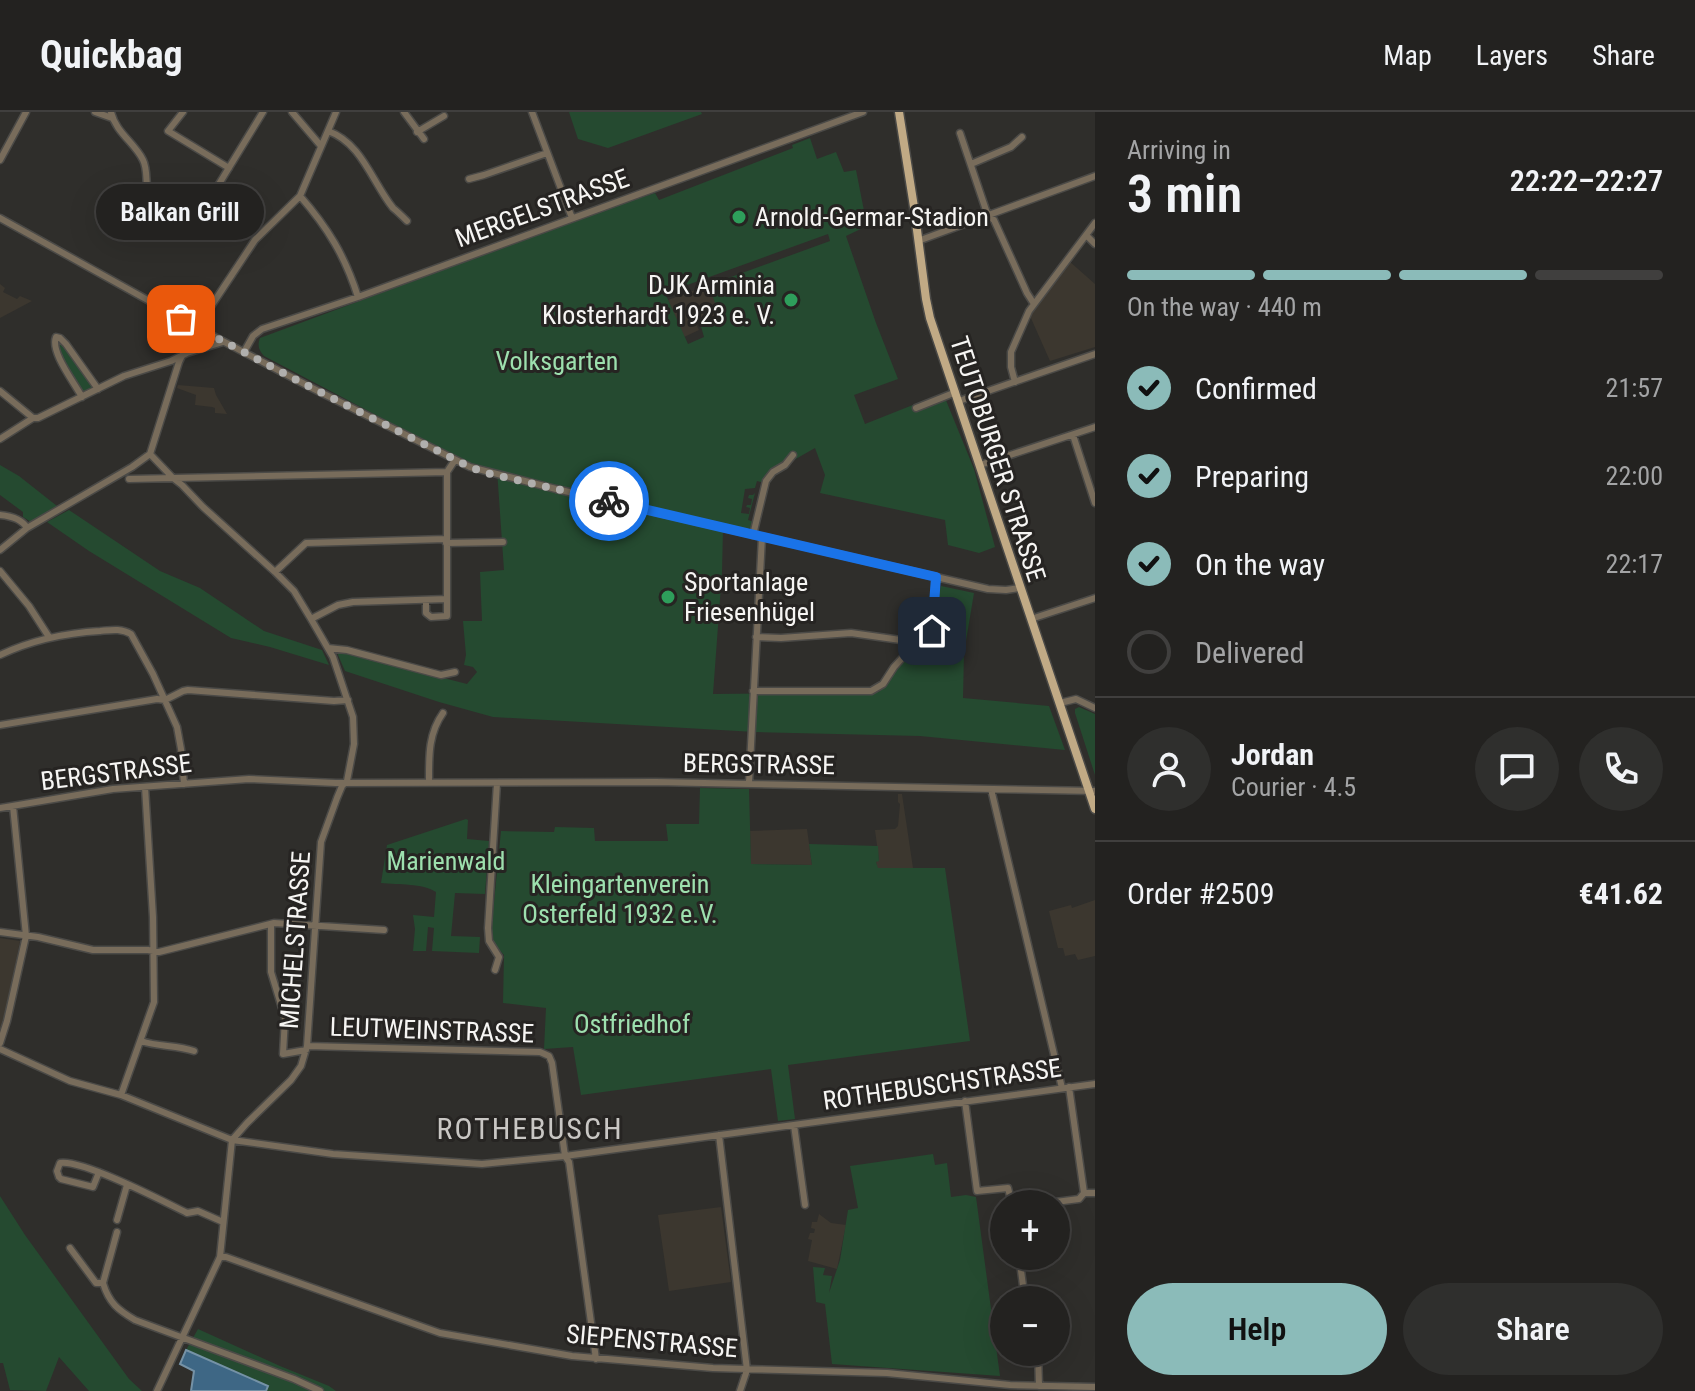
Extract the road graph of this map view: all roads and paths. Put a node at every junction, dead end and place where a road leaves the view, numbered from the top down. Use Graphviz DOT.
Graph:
graph roads {
  1 [pos="26,112"];
  2 [pos="95,112"];
  3 [pos="183,112"];
  4 [pos="263,112"];
  5 [pos="292,112"];
  6 [pos="336,112"];
  7 [pos="405,112"];
  8 [pos="532,112"];
  9 [pos="863,112"];
  10 [pos="899,112"];
  11 [pos="112,115"];
  12 [pos="847,115"];
  13 [pos="444,116"];
  14 [pos="328,131"];
  15 [pos="417,132"];
  16 [pos="960,133"];
  17 [pos="1022,137"];
  18 [pos="424,139"];
  19 [pos="321,146"];
  20 [pos="547,153"];
  21 [pos="0,160"];
  22 [pos="971,164"];
  23 [pos="229,168"];
  24 [pos="1095,176"];
  25 [pos="469,179"];
  26 [pos="300,196"];
  27 [pos="988,216"];
  28 [pos="0,218"];
  29 [pos="572,218"];
  30 [pos="407,221"];
  31 [pos="1095,223"];
  32 [pos="1086,235"];
  33 [pos="918,241"];
  34 [pos="1095,244"];
  35 [pos="358,297"];
  36 [pos="1034,304"];
  37 [pos="198,328"];
  38 [pos="224,342"];
  39 [pos="244,352"];
  40 [pos="1095,354"];
  41 [pos="181,357"];
  42 [pos="1015,382"];
  43 [pos="98,389"];
  44 [pos="0,391"];
  45 [pos="956,392"];
  46 [pos="82,397"];
  47 [pos="959,401"];
  48 [pos="916,408"];
  49 [pos="33,418"];
  50 [pos="1095,427"];
  51 [pos="1073,435"];
  52 [pos="0,439"];
  53 [pos="150,454"];
  54 [pos="793,455"];
  55 [pos="455,460"];
  56 [pos="980,465"];
  57 [pos="447,472"];
  58 [pos="173,478"];
  59 [pos="129,479"];
  60 [pos="1095,503"];
  61 [pos="0,515"];
  62 [pos="27,528"];
  63 [pos="753,535"];
  64 [pos="762,537"];
  65 [pos="446,541"];
  66 [pos="503,542"];
  67 [pos="0,550"];
  68 [pos="0,571"];
  69 [pos="275,572"];
  70 [pos="936,577"];
  71 [pos="1020,588"];
  72 [pos="1095,598"];
  73 [pos="447,599"];
  74 [pos="426,600"];
  75 [pos="311,619"];
  76 [pos="1031,619"];
  77 [pos="49,637"];
  78 [pos="756,637"];
  79 [pos="916,643"];
  80 [pos="328,648"];
  81 [pos="0,655"];
  82 [pos="455,672"];
  83 [pos="753,691"];
  84 [pos="165,700"];
  85 [pos="348,700"];
  86 [pos="1060,703"];
  87 [pos="1095,708"];
  88 [pos="443,713"];
  89 [pos="0,725"];
  90 [pos="347,781"];
  91 [pos="429,782"];
  92 [pos="497,783"];
  93 [pos="749,783"];
  94 [pos="184,784"];
  95 [pos="145,787"];
  96 [pos="991,789"];
  97 [pos="1092,791"];
  98 [pos="13,806"];
  99 [pos="0,808"];
  100 [pos="1095,809"];
  101 [pos="271,924"];
  102 [pos="315,925"];
  103 [pos="384,930"];
  104 [pos="0,932"];
  105 [pos="26,936"];
  106 [pos="154,951"];
  107 [pos="495,970"];
  108 [pos="141,1041"];
  109 [pos="0,1043"];
  110 [pos="307,1048"];
  111 [pos="0,1049"];
  112 [pos="194,1051"];
  113 [pos="1095,1084"];
  114 [pos="1066,1088"];
  115 [pos="121,1095"];
  116 [pos="965,1101"];
  117 [pos="794,1125"];
  118 [pos="719,1135"];
  119 [pos="232,1140"];
  120 [pos="565,1156"];
  121 [pos="99,1172"];
  122 [pos="127,1185"];
  123 [pos="1008,1190"];
  124 [pos="1084,1193"];
  125 [pos="1095,1193"];
  126 [pos="1070,1200"];
  127 [pos="805,1205"];
  128 [pos="117,1220"];
  129 [pos="223,1222"];
  130 [pos="117,1232"];
  131 [pos="70,1248"];
  132 [pos="220,1257"];
  133 [pos="103,1283"];
  134 [pos="183,1338"];
  135 [pos="596,1359"];
  136 [pos="1038,1366"];
  137 [pos="747,1370"];
  138 [pos="1039,1386"];
  139 [pos="1095,1387"];
  140 [pos="1009,1388"];
  141 [pos="157,1391"];
  142 [pos="320,1391"];
  143 [pos="740,1391"];
  1 -- 21 [label="street"];
  2 -- 11 [label="street"];
  3 -- 23 [label="street"];
  4 -- 23 [label="street"];
  5 -- 19 [label="street"];
  6 -- 14 [label="street"];
  7 -- 15 [label="street"];
  8 -- 20 [label="street"];
  9 -- 12 [label="street, MERGELSTRASSE"];
  10 -- 33 [label="main road, TEUTOBURGER STRASSE"];
  11 -- 23 [label="street"];
  12 -- 29 [label="street, MERGELSTRASSE"];
  13 -- 15 [label="street"];
  14 -- 19 [label="street"];
  14 -- 30 [label="street"];
  15 -- 18 [label="street"];
  16 -- 22 [label="street"];
  17 -- 22 [label="street"];
  19 -- 26 [label="street"];
  20 -- 25 [label="street"];
  20 -- 29 [label="street"];
  22 -- 27 [label="street"];
  24 -- 27 [label="street"];
  26 -- 35 [label="street"];
  26 -- 37 [label="street"];
  27 -- 33 [label="street"];
  27 -- 36 [label="street"];
  28 -- 37 [label="street"];
  29 -- 35 [label="street, MERGELSTRASSE"];
  31 -- 32 [label="street"];
  32 -- 34 [label="street"];
  32 -- 36 [label="street"];
  33 -- 45 [label="main road, TEUTOBURGER STRASSE"];
  35 -- 39 [label="street, MERGELSTRASSE"];
  36 -- 42 [label="street"];
  37 -- 38 [label="street"];
  37 -- 41 [label="street"];
  38 -- 39 [label="street"];
  38 -- 41 [label="street"];
  39 -- 55 [label="street"];
  40 -- 42 [label="street"];
  41 -- 43 [label="street"];
  41 -- 53 [label="street"];
  42 -- 47 [label="street"];
  43 -- 46 [label="street"];
  43 -- 46 [label="street"];
  44 -- 49 [label="street"];
  45 -- 47 [label="main road, TEUTOBURGER STRASSE"];
  45 -- 48 [label="street"];
  46 -- 49 [label="street"];
  47 -- 56 [label="main road, TEUTOBURGER STRASSE"];
  49 -- 52 [label="street"];
  50 -- 51 [label="street"];
  51 -- 56 [label="street"];
  51 -- 60 [label="street"];
  53 -- 58 [label="street, MICHELSTRASSE"];
  53 -- 62 [label="street"];
  54 -- 63 [label="street"];
  55 -- 57 [label="street"];
  55 -- 63 [label="street"];
  56 -- 71 [label="main road, TEUTOBURGER STRASSE"];
  57 -- 58 [label="street"];
  57 -- 65 [label="street"];
  58 -- 59 [label="street"];
  58 -- 69 [label="street, MICHELSTRASSE"];
  61 -- 62 [label="street"];
  62 -- 67 [label="street"];
  63 -- 64 [label="street"];
  64 -- 70 [label="street"];
  64 -- 78 [label="street"];
  65 -- 66 [label="street"];
  65 -- 69 [label="street"];
  65 -- 73 [label="street"];
  68 -- 77 [label="street"];
  69 -- 75 [label="street, MICHELSTRASSE"];
  70 -- 71 [label="street"];
  70 -- 79 [label="street"];
  71 -- 76 [label="main road, TEUTOBURGER STRASSE"];
  72 -- 76 [label="street"];
  73 -- 74 [label="street"];
  73 -- 74 [label="street"];
  74 -- 75 [label="street"];
  75 -- 80 [label="street, MICHELSTRASSE"];
  76 -- 86 [label="main road, TEUTOBURGER STRASSE"];
  77 -- 81 [label="street"];
  77 -- 84 [label="street"];
  78 -- 79 [label="street"];
  78 -- 83 [label="street"];
  79 -- 83 [label="street"];
  80 -- 82 [label="street"];
  80 -- 85 [label="street, MICHELSTRASSE"];
  83 -- 93 [label="street"];
  84 -- 85 [label="street"];
  84 -- 89 [label="street"];
  84 -- 94 [label="street"];
  85 -- 90 [label="street, MICHELSTRASSE"];
  86 -- 87 [label="street"];
  86 -- 97 [label="main road, TEUTOBURGER STRASSE"];
  88 -- 91 [label="street"];
  90 -- 91 [label="street, BERGSTRASSE"];
  90 -- 94 [label="street, BERGSTRASSE"];
  90 -- 102 [label="street, MICHELSTRASSE"];
  91 -- 92 [label="street, BERGSTRASSE"];
  92 -- 93 [label="street, BERGSTRASSE"];
  92 -- 107 [label="street"];
  93 -- 96 [label="street, BERGSTRASSE"];
  94 -- 95 [label="street, BERGSTRASSE"];
  95 -- 98 [label="street, BERGSTRASSE"];
  95 -- 106 [label="street"];
  96 -- 97 [label="street, BERGSTRASSE"];
  96 -- 114 [label="street"];
  97 -- 100 [label="main road, TEUTOBURGER STRASSE"];
  98 -- 99 [label="street, BERGSTRASSE"];
  98 -- 105 [label="street"];
  101 -- 102 [label="street"];
  101 -- 106 [label="street"];
  101 -- 110 [label="street"];
  102 -- 103 [label="street"];
  102 -- 110 [label="street, MICHELSTRASSE"];
  104 -- 105 [label="street"];
  105 -- 106 [label="street"];
  105 -- 109 [label="street"];
  106 -- 108 [label="street"];
  108 -- 112 [label="street"];
  108 -- 115 [label="street"];
  110 -- 119 [label="street"];
  110 -- 120 [label="street, LEUTWEINSTRASSE"];
  111 -- 115 [label="street, ROTHEBUSCHSTRASSE"];
  113 -- 114 [label="street, ROTHEBUSCHSTRASSE"];
  114 -- 116 [label="street, ROTHEBUSCHSTRASSE"];
  114 -- 124 [label="street"];
  115 -- 119 [label="street, ROTHEBUSCHSTRASSE"];
  116 -- 117 [label="street, ROTHEBUSCHSTRASSE"];
  116 -- 123 [label="street"];
  117 -- 118 [label="street, ROTHEBUSCHSTRASSE"];
  117 -- 127 [label="street, ROTHEBUSCHSTRASSE"];
  118 -- 120 [label="street, ROTHEBUSCHSTRASSE"];
  118 -- 137 [label="street"];
  119 -- 120 [label="street, ROTHEBUSCHSTRASSE"];
  119 -- 129 [label="street"];
  120 -- 135 [label="street"];
  121 -- 121 [label="street"];
  121 -- 122 [label="street"];
  122 -- 128 [label="street"];
  122 -- 129 [label="street"];
  124 -- 125 [label="street"];
  124 -- 126 [label="street"];
  129 -- 132 [label="street"];
  130 -- 133 [label="street"];
  131 -- 133 [label="street"];
  132 -- 134 [label="street"];
  132 -- 135 [label="street, SIEPENSTRASSE"];
  133 -- 134 [label="street"];
  134 -- 141 [label="street"];
  134 -- 142 [label="street"];
  135 -- 137 [label="street, SIEPENSTRASSE"];
  136 -- 138 [label="street"];
  137 -- 140 [label="street, SIEPENSTRASSE"];
  137 -- 143 [label="street"];
  138 -- 139 [label="street, SIEPENSTRASSE"];
  138 -- 140 [label="street, SIEPENSTRASSE"];
}
